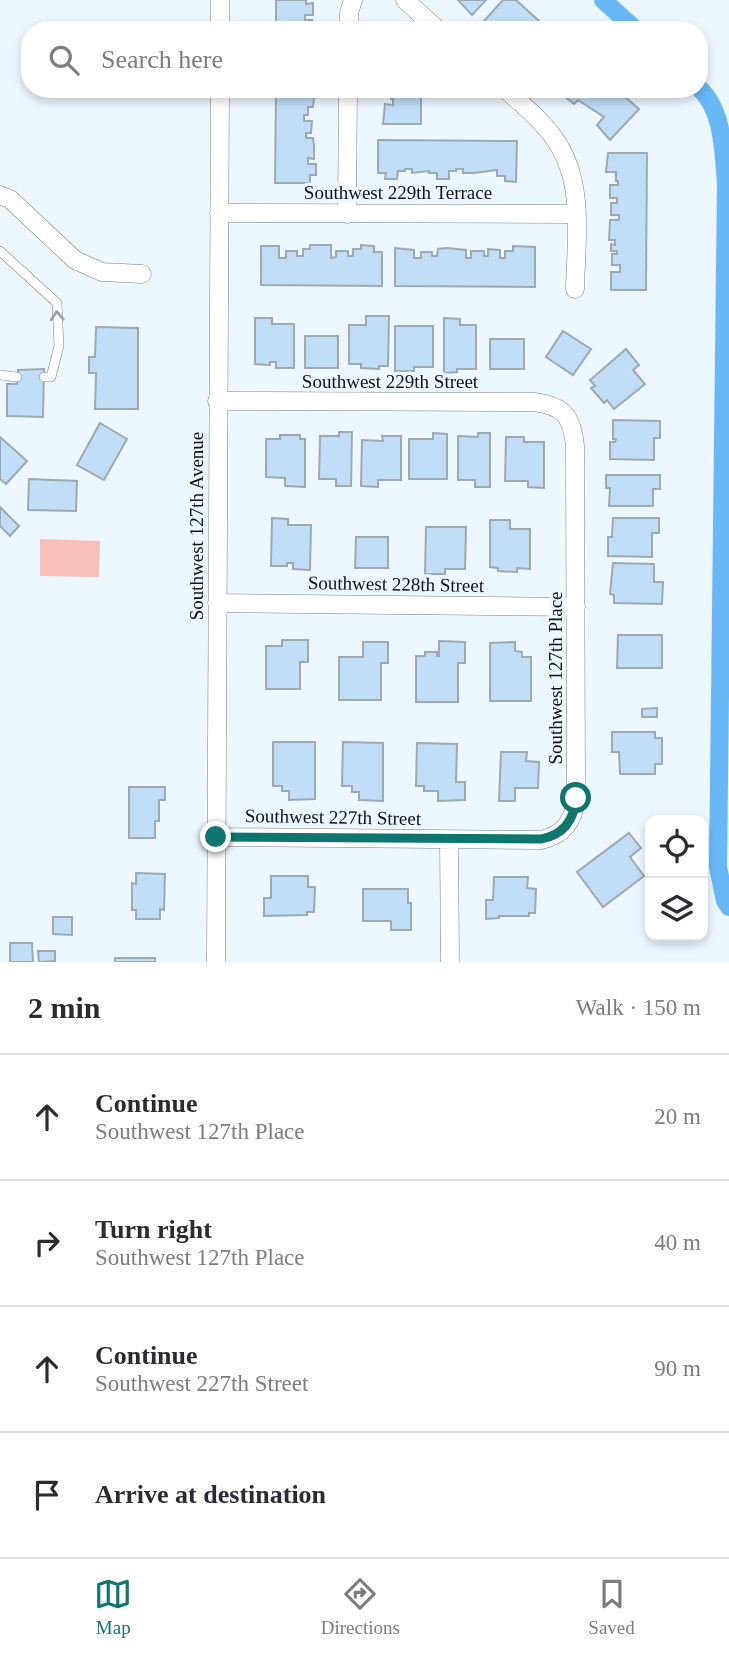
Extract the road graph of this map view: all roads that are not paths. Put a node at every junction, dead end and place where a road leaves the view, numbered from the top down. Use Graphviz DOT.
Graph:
graph roads {
  1 [pos="220,0"];
  2 [pos="353,0"];
  3 [pos="405,0"];
  4 [pos="220,21"];
  5 [pos="349,21"];
  6 [pos="428,21"];
  7 [pos="220,98"];
  8 [pos="348,98"];
  9 [pos="514,98"];
  10 [pos="0,195"];
  11 [pos="219,213"];
  12 [pos="347,214"];
  13 [pos="576,214"];
  14 [pos="0,251"];
  15 [pos="142,274"];
  16 [pos="575,289"];
  17 [pos="0,375"];
  18 [pos="17,377"];
  19 [pos="44,377"];
  20 [pos="217,401"];
  21 [pos="562,410"];
  22 [pos="217,603"];
  23 [pos="576,607"];
  24 [pos="216,837"];
  25 [pos="449,840"];
  26 [pos="216,962"];
  27 [pos="450,962"];
  1 -- 4 [label="street"];
  2 -- 5 [label="street"];
  3 -- 6 [label="street"];
  7 -- 11 [label="street, Southwest 127th Avenue"];
  8 -- 12 [label="street"];
  9 -- 13 [label="street"];
  10 -- 15 [label="street"];
  11 -- 12 [label="street, Southwest 229th Terrace"];
  11 -- 20 [label="street, Southwest 127th Avenue"];
  12 -- 13 [label="street, Southwest 229th Terrace"];
  13 -- 16 [label="street"];
  19 -- 14 [label="lane, one-way"];
  17 -- 18 [label="lane"];
  20 -- 21 [label="street, Southwest 229th Street"];
  20 -- 22 [label="street, Southwest 127th Avenue"];
  21 -- 23 [label="street, Southwest 127th Place"];
  22 -- 23 [label="street, Southwest 228th Street"];
  22 -- 24 [label="street, Southwest 127th Avenue"];
  23 -- 25 [label="street, Southwest 127th Place"];
  24 -- 25 [label="street, Southwest 227th Street"];
  24 -- 26 [label="street, Southwest 127th Avenue"];
  25 -- 27 [label="street"];
}
